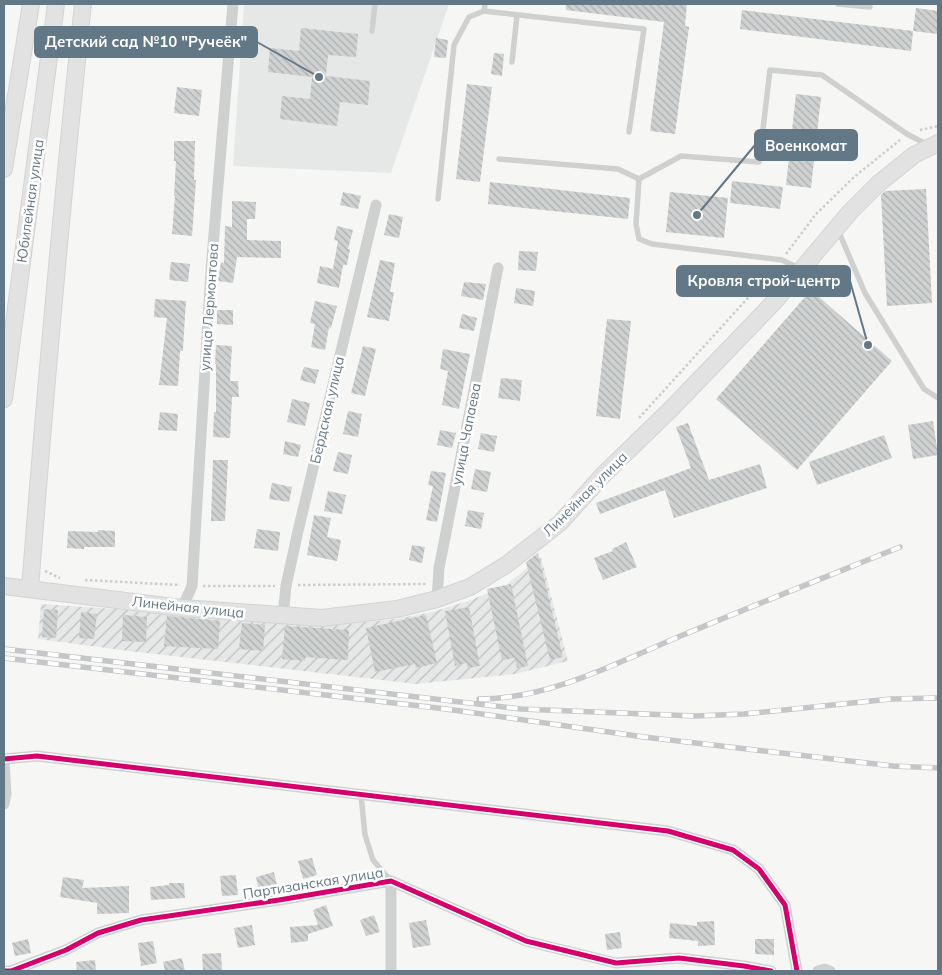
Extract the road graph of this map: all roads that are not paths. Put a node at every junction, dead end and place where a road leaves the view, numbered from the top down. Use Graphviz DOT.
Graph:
graph roads {
  1 [pos="31,4"];
  2 [pos="56,4"];
  3 [pos="83,4"];
  4 [pos="233,4"];
  5 [pos="375,4"];
  6 [pos="485,4"];
  7 [pos="838,4"];
  8 [pos="870,7"];
  9 [pos="484,11"];
  10 [pos="517,15"];
  11 [pos="372,32"];
  12 [pos="512,62"];
  13 [pos="629,132"];
  14 [pos="934,144"];
  15 [pos="499,158"];
  16 [pos="5,160"];
  17 [pos="639,180"];
  18 [pos="438,199"];
  19 [pos="376,205"];
  20 [pos="837,228"];
  21 [pos="498,268"];
  22 [pos="803,270"];
  23 [pos="938,398"];
  24 [pos="4,399"];
  25 [pos="4,586"];
  26 [pos="30,589"];
  27 [pos="437,599"];
  28 [pos="182,608"];
  29 [pos="283,616"];
  30 [pos="4,759"];
  31 [pos="361,795"];
  32 [pos="4,804"];
  33 [pos="391,881"];
  34 [pos="4,970"];
  35 [pos="391,971"];
  36 [pos="771,971"];
  37 [pos="797,971"];
  38 [pos="818,971"];
  39 [pos="830,971"];
  1 -- 16 [label="main road"];
  2 -- 24 [label="main road, Юбилейная улица"];
  3 -- 26 [label="main road"];
  4 -- 28 [label="street, улица Лермонтова"];
  5 -- 11 [label="lane"];
  6 -- 9 [label="lane"];
  7 -- 8 [label="lane"];
  9 -- 10 [label="lane"];
  9 -- 18 [label="lane"];
  10 -- 12 [label="lane"];
  10 -- 13 [label="lane"];
  14 -- 17 [label="lane"];
  14 -- 20 [label="main road, Линейная улица"];
  15 -- 17 [label="lane"];
  17 -- 22 [label="lane"];
  19 -- 29 [label="street, Бердская улица"];
  20 -- 22 [label="main road, Линейная улица"];
  20 -- 23 [label="lane"];
  21 -- 27 [label="street, улица Чапаева"];
  22 -- 27 [label="main road, Линейная улица"];
  25 -- 26 [label="main road, Линейная улица"];
  26 -- 28 [label="main road, Линейная улица"];
  27 -- 29 [label="main road, Линейная улица"];
  28 -- 29 [label="main road, Линейная улица"];
  30 -- 31 [label="street"];
  30 -- 32 [label="street"];
  31 -- 33 [label="lane"];
  31 -- 37 [label="street"];
  33 -- 34 [label="street, Партизанская улица"];
  33 -- 35 [label="street"];
  33 -- 36 [label="street, Партизанская улица"];
  38 -- 39 [label="street"];
}
